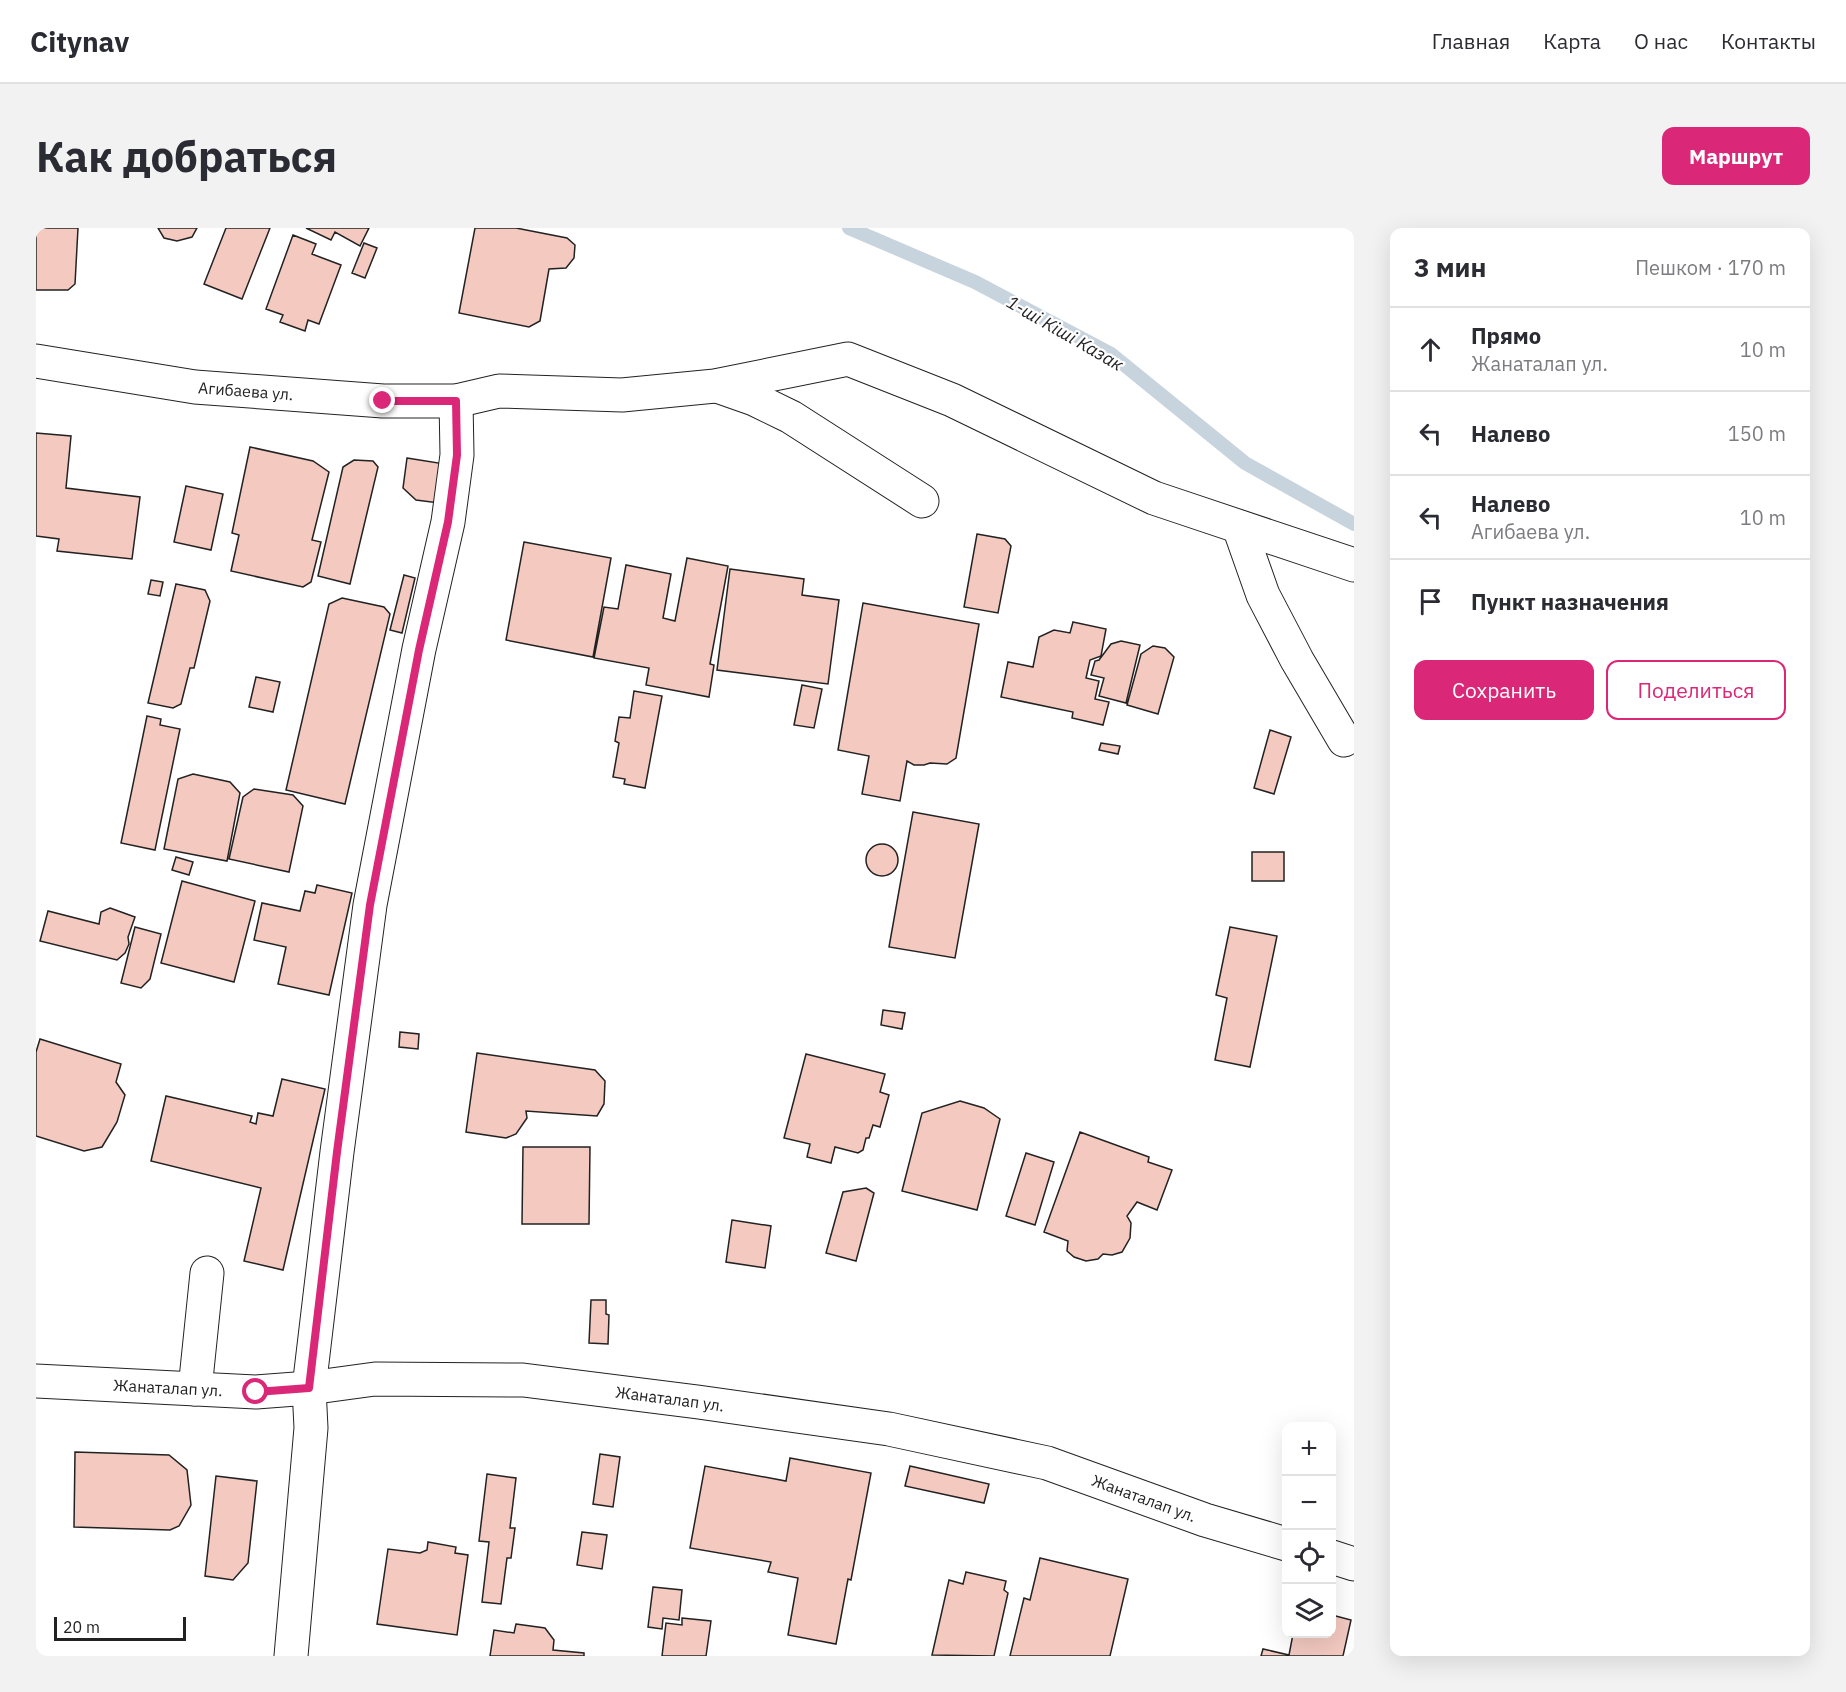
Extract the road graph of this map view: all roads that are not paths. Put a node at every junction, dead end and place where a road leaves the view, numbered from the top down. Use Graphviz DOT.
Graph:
graph roads {
  1 [pos="36,361"];
  2 [pos="715,386"];
  3 [pos="456,401"];
  4 [pos="922,501"];
  5 [pos="1239,527"];
  6 [pos="1354,565"];
  7 [pos="1344,740"];
  8 [pos="207,1273"];
  9 [pos="36,1381"];
  10 [pos="309,1388"];
  11 [pos="195,1389"];
  12 [pos="1282,1543"];
  13 [pos="1336,1558"];
  14 [pos="1354,1563"];
  15 [pos="291,1656"];
  1 -- 3 [label="street, Агибаева ул."];
  2 -- 3 [label="street, Агибаева ул."];
  2 -- 4 [label="street"];
  2 -- 5 [label="street, Агибаева ул."];
  3 -- 10 [label="street"];
  5 -- 6 [label="street, Агибаева ул."];
  5 -- 7 [label="street"];
  8 -- 11 [label="street"];
  9 -- 11 [label="street, Жанаталап ул."];
  10 -- 11 [label="street, Жанаталап ул."];
  10 -- 12 [label="street, Жанаталап ул."];
  10 -- 15 [label="street"];
  13 -- 14 [label="street"];
}
